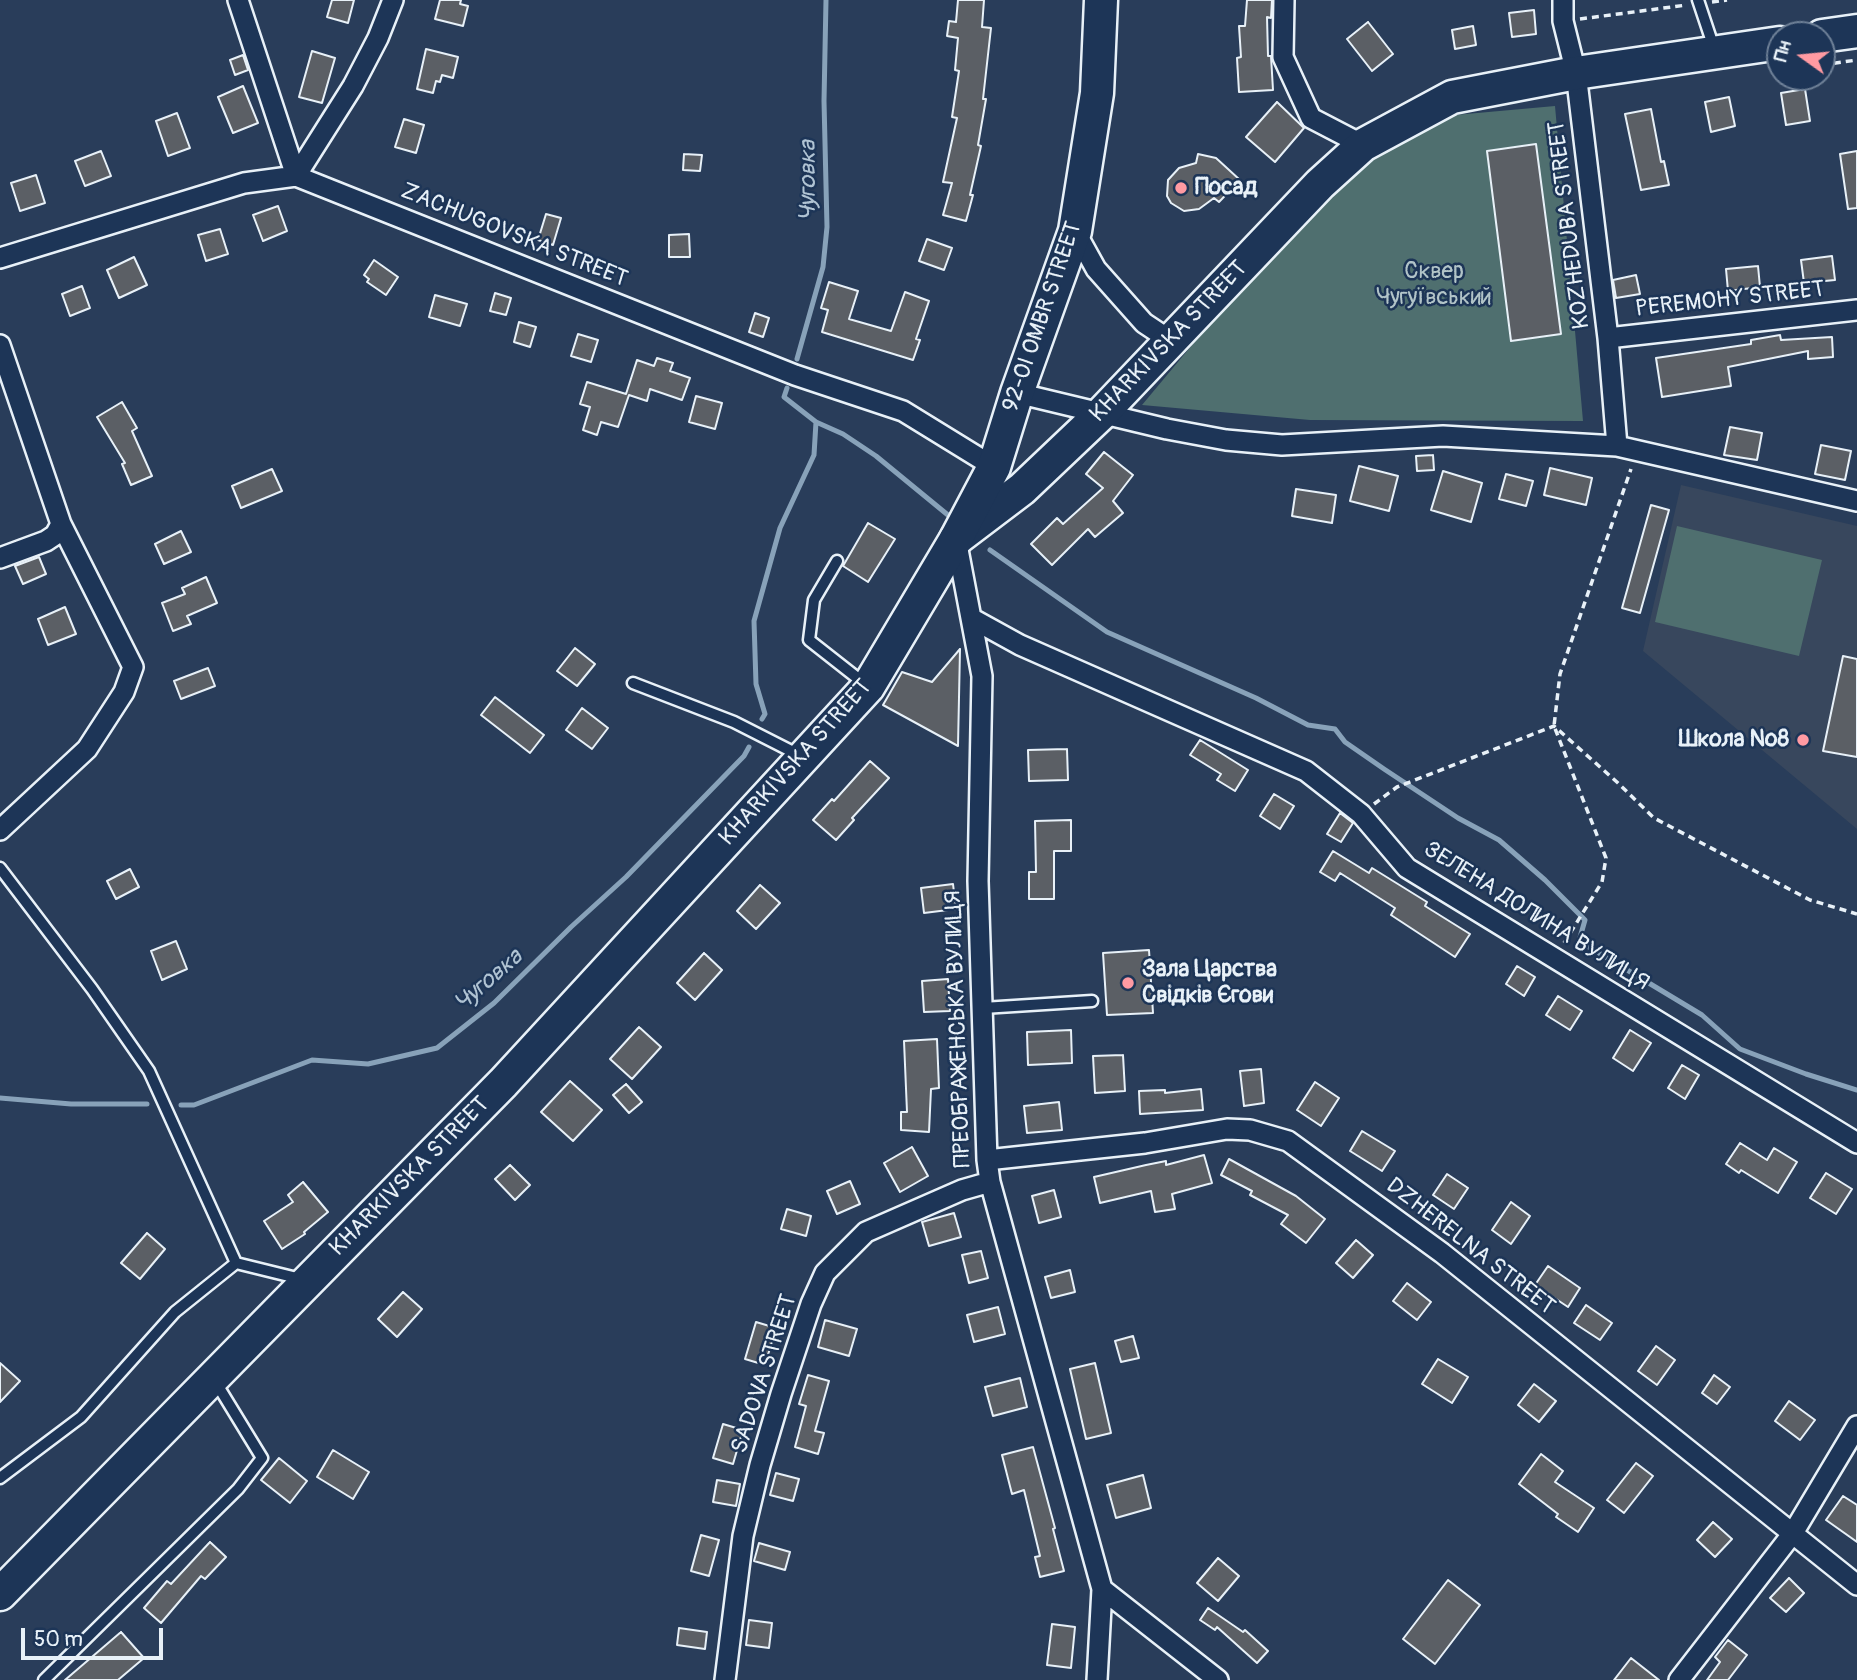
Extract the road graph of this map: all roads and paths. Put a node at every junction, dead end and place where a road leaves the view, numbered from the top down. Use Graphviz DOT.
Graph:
graph roads {
  1 [pos="238,0"];
  2 [pos="393,0"];
  3 [pos="1101,0"];
  4 [pos="1284,0"];
  5 [pos="1563,0"];
  6 [pos="1727,0"];
  7 [pos="1699,2"];
  8 [pos="1563,21"];
  9 [pos="1857,31"];
  10 [pos="1836,34"];
  11 [pos="1766,45"];
  12 [pos="1716,52"];
  13 [pos="1857,60"];
  14 [pos="1836,63"];
  15 [pos="1576,73"];
  16 [pos="1363,145"];
  17 [pos="296,176"];
  18 [pos="1075,231"];
  19 [pos="0,258"];
  20 [pos="1857,310"];
  21 [pos="1608,338"];
  22 [pos="1171,341"];
  23 [pos="0,345"];
  24 [pos="1017,393"];
  25 [pos="1101,414"];
  26 [pos="1617,446"];
  27 [pos="1638,451"];
  28 [pos="994,467"];
  29 [pos="1857,501"];
  30 [pos="61,524"];
  31 [pos="956,539"];
  32 [pos="0,558"];
  33 [pos="836,561"];
  34 [pos="971,618"];
  35 [pos="633,683"];
  36 [pos="868,687"];
  37 [pos="1554,726"];
  38 [pos="803,757"];
  39 [pos="1362,814"];
  40 [pos="0,830"];
  41 [pos="0,868"];
  42 [pos="1857,914"];
  43 [pos="1574,926"];
  44 [pos="1093,1001"];
  45 [pos="983,1008"];
  46 [pos="1857,1143"];
  47 [pos="987,1160"];
  48 [pos="990,1182"];
  49 [pos="236,1264"];
  50 [pos="308,1280"];
  51 [pos="213,1377"];
  52 [pos="1857,1426"];
  53 [pos="0,1478"];
  54 [pos="1793,1533"];
  55 [pos="1857,1585"];
  56 [pos="1102,1589"];
  57 [pos="0,1594"];
  58 [pos="44,1680"];
  59 [pos="725,1680"];
  60 [pos="1097,1680"];
  61 [pos="1217,1680"];
  62 [pos="1679,1680"];
  1 -- 17 [label="street"];
  2 -- 17 [label="street"];
  3 -- 18 [label="main road, 92-OI OMBR STREET"];
  4 -- 16 [label="street"];
  5 -- 8 [label="street, KOZHEDUBA STREET"];
  6 -- 7 [label="path"];
  7 -- 8 [label="path"];
  7 -- 12 [label="lane"];
  8 -- 15 [label="street, KOZHEDUBA STREET"];
  9 -- 10 [label="main road"];
  11 -- 12 [label="main road, KHARKIVSKA STREET"];
  12 -- 15 [label="main road, KHARKIVSKA STREET"];
  13 -- 14 [label="path"];
  15 -- 16 [label="main road, KHARKIVSKA STREET"];
  15 -- 21 [label="street, KOZHEDUBA STREET"];
  16 -- 22 [label="main road, KHARKIVSKA STREET"];
  17 -- 19 [label="street, ZACHUGOVSKA STREET"];
  17 -- 28 [label="street, ZACHUGOVSKA STREET"];
  18 -- 22 [label="street"];
  18 -- 24 [label="main road, 92-OI OMBR STREET"];
  20 -- 21 [label="street, PEREMOHY STREET"];
  21 -- 26 [label="street, KOZHEDUBA STREET"];
  22 -- 25 [label="main road, KHARKIVSKA STREET"];
  23 -- 30 [label="street"];
  24 -- 25 [label="street"];
  24 -- 28 [label="main road, 92-OI OMBR STREET"];
  25 -- 26 [label="street"];
  25 -- 31 [label="main road, KHARKIVSKA STREET"];
  26 -- 27 [label="street"];
  27 -- 29 [label="street"];
  27 -- 37 [label="path"];
  28 -- 31 [label="main road, 92-OI OMBR STREET"];
  30 -- 32 [label="street"];
  30 -- 40 [label="street"];
  31 -- 34 [label="street, ПРЕОБРАЖЕНСЬКА ВУЛИЦЯ"];
  31 -- 36 [label="main road, KHARKIVSKA STREET"];
  33 -- 36 [label="lane"];
  34 -- 39 [label="street, ЗЕЛЕНА ДОЛИНА ВУЛИЦЯ"];
  34 -- 45 [label="street, ПРЕОБРАЖЕНСЬКА ВУЛИЦЯ"];
  35 -- 38 [label="lane"];
  36 -- 38 [label="main road, KHARKIVSKA STREET"];
  37 -- 39 [label="path"];
  37 -- 42 [label="path"];
  37 -- 43 [label="path"];
  38 -- 50 [label="main road, KHARKIVSKA STREET"];
  39 -- 46 [label="street, ЗЕЛЕНА ДОЛИНА ВУЛИЦЯ"];
  41 -- 49 [label="lane"];
  44 -- 45 [label="lane"];
  45 -- 47 [label="street, ПРЕОБРАЖЕНСЬКА ВУЛИЦЯ"];
  47 -- 48 [label="street, ПРЕОБРАЖЕНСЬКА ВУЛИЦЯ"];
  47 -- 54 [label="street, DZHERELNA STREET"];
  48 -- 56 [label="street, ПРЕОБРАЖЕНСЬКА ВУЛИЦЯ"];
  48 -- 59 [label="street, SADOVA STREET"];
  49 -- 50 [label="lane"];
  49 -- 53 [label="lane"];
  50 -- 51 [label="main road, KHARKIVSKA STREET"];
  51 -- 57 [label="main road, KHARKIVSKA STREET"];
  51 -- 58 [label="lane"];
  52 -- 54 [label="street"];
  54 -- 55 [label="street, DZHERELNA STREET"];
  54 -- 62 [label="street"];
  56 -- 60 [label="street, ПРЕОБРАЖЕНСЬКА ВУЛИЦЯ"];
  56 -- 61 [label="street"];
}
